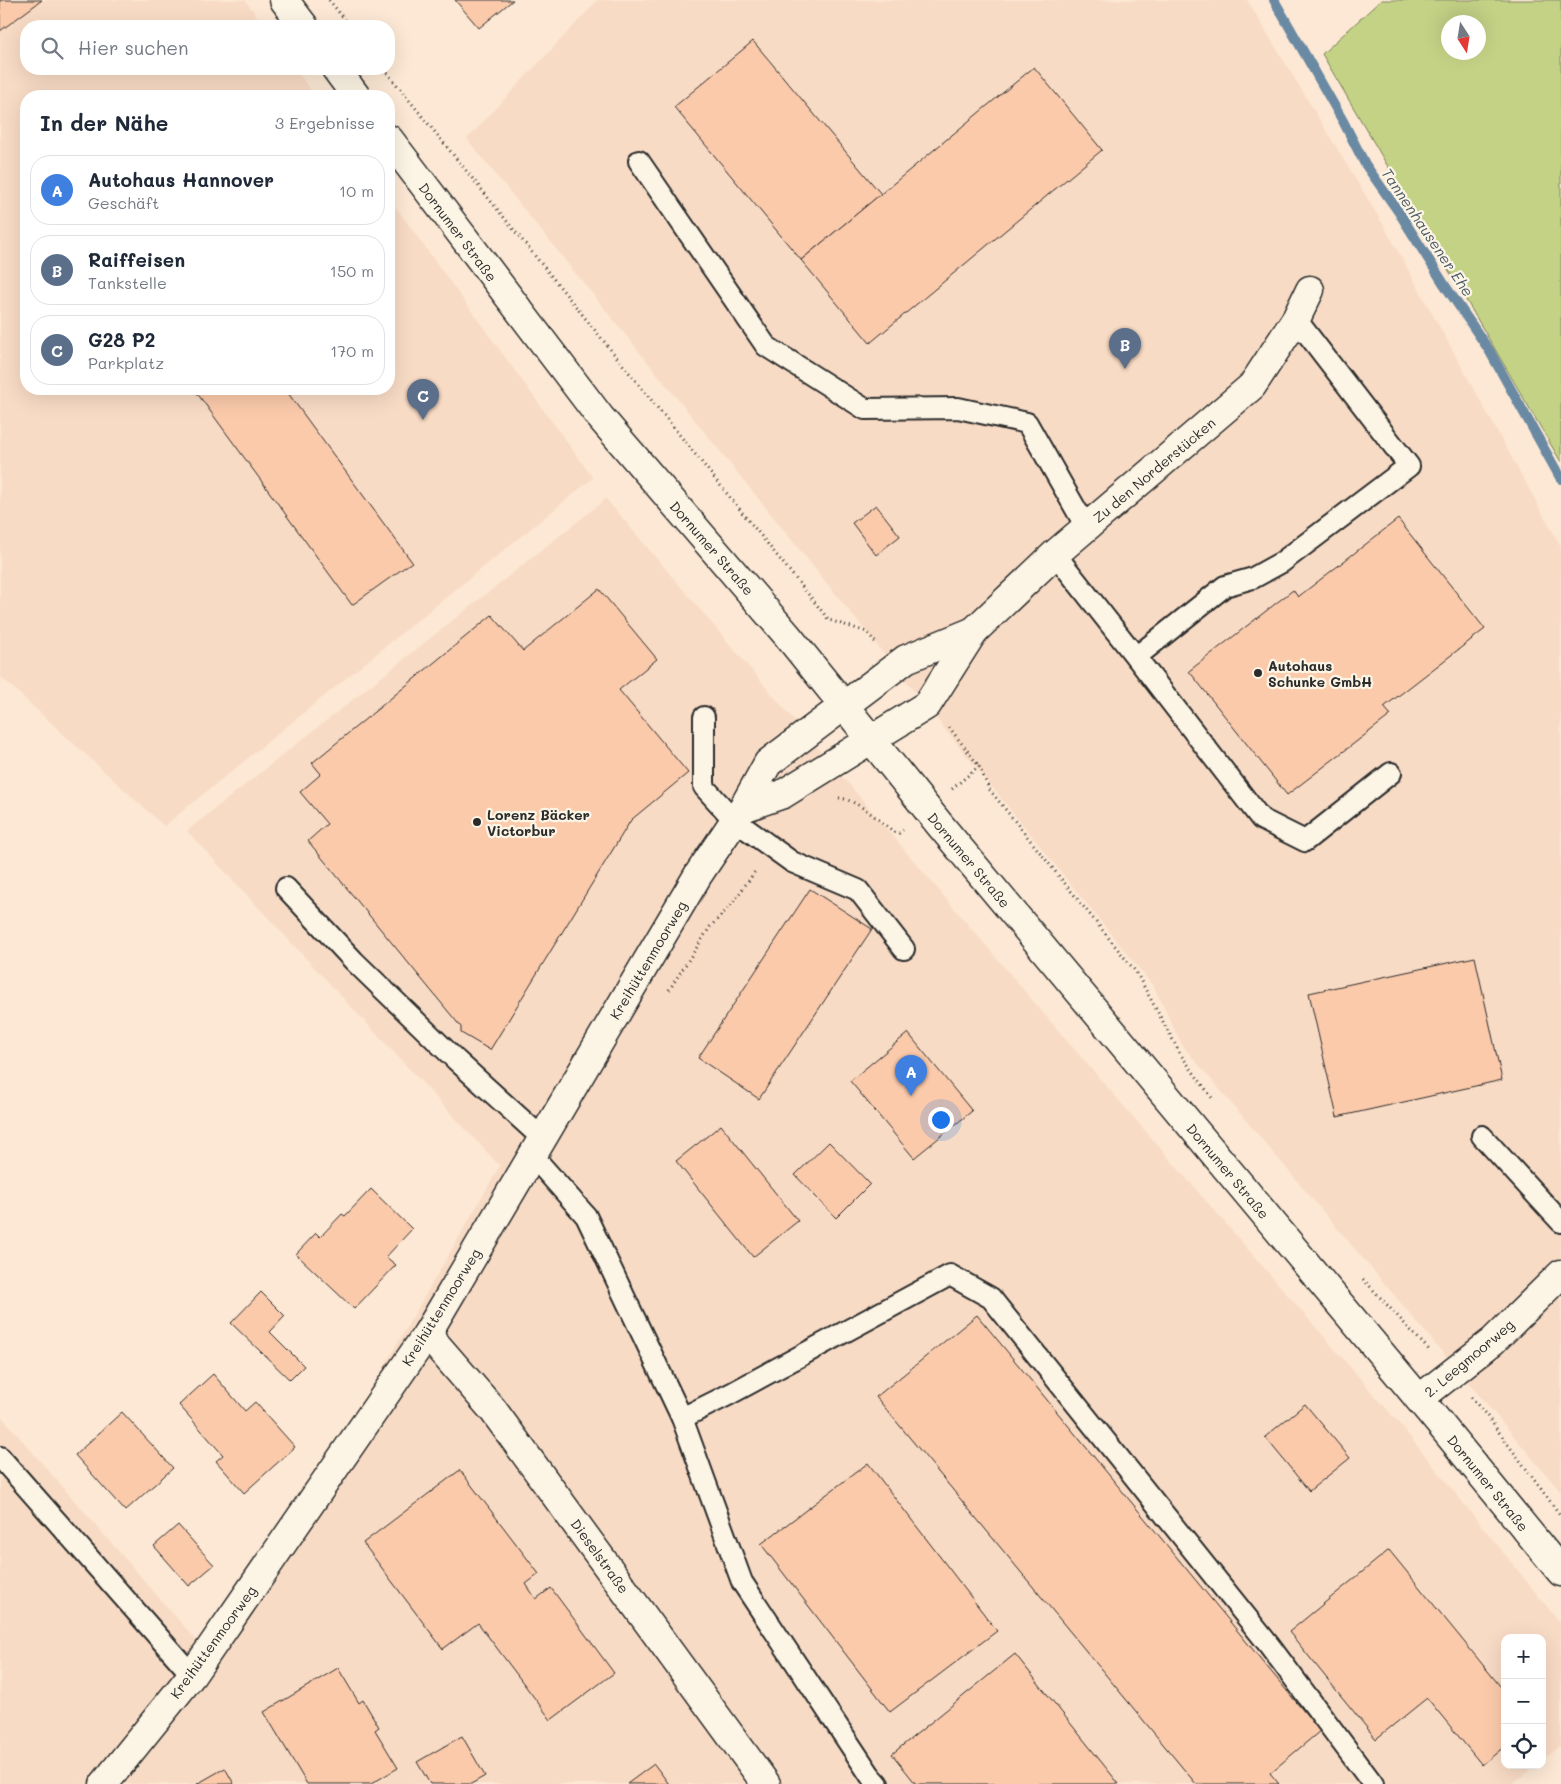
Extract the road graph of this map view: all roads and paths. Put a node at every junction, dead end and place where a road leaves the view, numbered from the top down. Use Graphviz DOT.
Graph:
graph roads {
  1 [pos="284,0"];
  2 [pos="329,0"];
  3 [pos="299,20"];
  4 [pos="345,20"];
  5 [pos="340,75"];
  6 [pos="389,75"];
  7 [pos="352,90"];
  8 [pos="395,148"];
  9 [pos="639,161"];
  10 [pos="1310,290"];
  11 [pos="1296,319"];
  12 [pos="1086,527"];
  13 [pos="1055,554"];
  14 [pos="974,631"];
  15 [pos="1136,657"];
  16 [pos="894,667"];
  17 [pos="927,705"];
  18 [pos="845,706"];
  19 [pos="704,717"];
  20 [pos="870,738"];
  21 [pos="979,766"];
  22 [pos="1391,773"];
  23 [pos="836,798"];
  24 [pos="928,810"];
  25 [pos="738,814"];
  26 [pos="772,848"];
  27 [pos="286,888"];
  28 [pos="904,948"];
  29 [pos="668,993"];
  30 [pos="1215,1102"];
  31 [pos="1482,1136"];
  32 [pos="537,1147"];
  33 [pos="1561,1222"];
  34 [pos="1358,1274"];
  35 [pos="1561,1274"];
  36 [pos="428,1334"];
  37 [pos="1451,1373"];
  38 [pos="1419,1399"];
  39 [pos="682,1418"];
  40 [pos="0,1457"];
  41 [pos="1561,1516"];
  42 [pos="1561,1572"];
  43 [pos="192,1676"];
  44 [pos="104,1784"];
  45 [pos="766,1784"];
  46 [pos="878,1784"];
  47 [pos="1373,1784"];
  1 -- 3 [label="street"];
  2 -- 4 [label="path"];
  5 -- 7 [label="street"];
  6 -- 16 [label="path"];
  8 -- 18 [label="street, Dornumer Straße"];
  9 -- 12 [label="lane"];
  10 -- 11 [label="street, Zu den Norderstücken"];
  11 -- 12 [label="street, Zu den Norderstücken"];
  11 -- 15 [label="lane"];
  12 -- 13 [label="street, Zu den Norderstücken"];
  13 -- 14 [label="street, Zu den Norderstücken"];
  13 -- 15 [label="lane"];
  14 -- 16 [label="street, Zu den Norderstücken"];
  14 -- 17 [label="street, Zu den Norderstücken"];
  15 -- 22 [label="lane"];
  16 -- 18 [label="street, Zu den Norderstücken"];
  17 -- 20 [label="street, Zu den Norderstücken"];
  17 -- 21 [label="path"];
  18 -- 20 [label="street, Dornumer Straße"];
  18 -- 25 [label="street, Kreihüttenmoorweg"];
  19 -- 25 [label="lane"];
  20 -- 24 [label="street, Dornumer Straße"];
  20 -- 25 [label="street"];
  21 -- 24 [label="path"];
  21 -- 30 [label="path"];
  23 -- 24 [label="path"];
  24 -- 38 [label="street, Dornumer Straße"];
  25 -- 26 [label="lane"];
  25 -- 32 [label="street, Kreihüttenmoorweg"];
  26 -- 28 [label="lane"];
  26 -- 29 [label="path"];
  27 -- 32 [label="lane"];
  31 -- 33 [label="lane"];
  32 -- 36 [label="street, Kreihüttenmoorweg"];
  32 -- 39 [label="lane"];
  34 -- 37 [label="path"];
  35 -- 37 [label="street, 2. Leegmoorweg"];
  36 -- 43 [label="street, Kreihüttenmoorweg"];
  36 -- 45 [label="street, Dieselstraße"];
  37 -- 38 [label="street, 2. Leegmoorweg"];
  37 -- 41 [label="path"];
  38 -- 42 [label="street, Dornumer Straße"];
  39 -- 46 [label="lane"];
  39 -- 47 [label="lane"];
  40 -- 43 [label="lane"];
  43 -- 44 [label="street, Kreihüttenmoorweg"];
}
